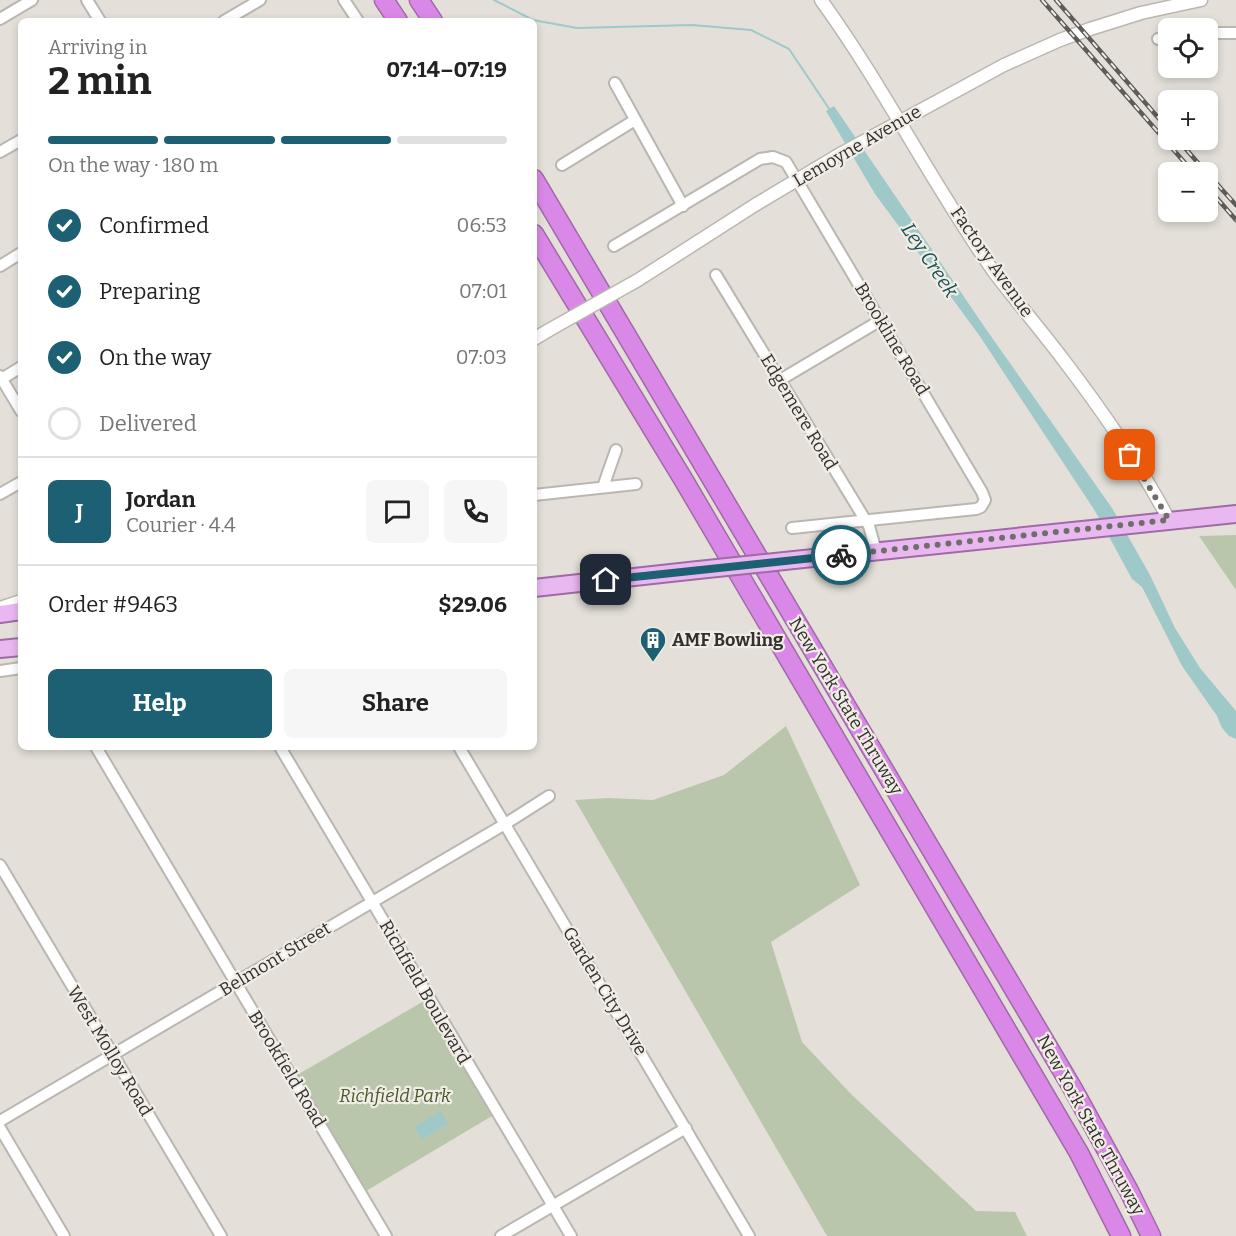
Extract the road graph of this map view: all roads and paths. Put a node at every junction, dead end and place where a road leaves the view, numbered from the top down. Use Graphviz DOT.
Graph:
graph roads {
  1 [pos="32,0"];
  2 [pos="87,0"];
  3 [pos="260,0"];
  4 [pos="344,0"];
  5 [pos="384,0"];
  6 [pos="419,0"];
  7 [pos="821,0"];
  8 [pos="1202,0"];
  9 [pos="98,18"];
  10 [pos="229,18"];
  11 [pos="356,18"];
  12 [pos="396,18"];
  13 [pos="431,18"];
  14 [pos="0,19"];
  15 [pos="1218,33"];
  16 [pos="1236,33"];
  17 [pos="615,83"];
  18 [pos="635,120"];
  19 [pos="901,122"];
  20 [pos="18,142"];
  21 [pos="0,152"];
  22 [pos="562,165"];
  23 [pos="798,179"];
  24 [pos="537,184"];
  25 [pos="683,206"];
  26 [pos="537,239"];
  27 [pos="614,246"];
  28 [pos="18,255"];
  29 [pos="0,266"];
  30 [pos="716,275"];
  31 [pos="881,320"];
  32 [pos="537,337"];
  33 [pos="18,369"];
  34 [pos="1,378"];
  35 [pos="780,380"];
  36 [pos="18,406"];
  37 [pos="616,450"];
  38 [pos="18,484"];
  39 [pos="636,484"];
  40 [pos="603,487"];
  41 [pos="0,494"];
  42 [pos="537,495"];
  43 [pos="1236,514"];
  44 [pos="865,520"];
  45 [pos="1169,520"];
  46 [pos="792,528"];
  47 [pos="876,551"];
  48 [pos="537,588"];
  49 [pos="18,602"];
  50 [pos="0,608"];
  51 [pos="18,611"];
  52 [pos="0,614"];
  53 [pos="18,641"];
  54 [pos="0,647"];
  55 [pos="18,647"];
  56 [pos="18,668"];
  57 [pos="0,670"];
  58 [pos="98,750"];
  59 [pos="282,750"];
  60 [pos="461,750"];
  61 [pos="549,796"];
  62 [pos="505,824"];
  63 [pos="0,865"];
  64 [pos="372,901"];
  65 [pos="236,982"];
  66 [pos="112,1054"];
  67 [pos="0,1121"];
  68 [pos="0,1128"];
  69 [pos="686,1128"];
  70 [pos="552,1205"];
  71 [pos="64,1236"];
  72 [pos="221,1236"];
  73 [pos="386,1236"];
  74 [pos="501,1236"];
  75 [pos="571,1236"];
  76 [pos="749,1236"];
  77 [pos="1121,1236"];
  78 [pos="1151,1236"];
  1 -- 14 [label="street"];
  2 -- 9 [label="street"];
  3 -- 10 [label="street"];
  4 -- 11 [label="street"];
  5 -- 12 [label="highway"];
  6 -- 13 [label="highway"];
  7 -- 19 [label="street, Factory Avenue"];
  8 -- 19 [label="street, Lemoyne Avenue"];
  15 -- 16 [label="street"];
  17 -- 18 [label="street"];
  18 -- 22 [label="street"];
  18 -- 25 [label="street"];
  19 -- 23 [label="street, Lemoyne Avenue"];
  19 -- 45 [label="street, Factory Avenue"];
  20 -- 21 [label="street"];
  23 -- 25 [label="street, Brookline Road"];
  23 -- 31 [label="street, Brookline Road"];
  23 -- 32 [label="street, Lemoyne Avenue, bridge"];
  24 -- 78 [label="highway, New York State Thruway"];
  25 -- 27 [label="street, Brookline Road"];
  26 -- 77 [label="highway, New York State Thruway"];
  28 -- 29 [label="street"];
  30 -- 35 [label="street, Edgemere Road"];
  31 -- 35 [label="street"];
  31 -- 44 [label="street, Brookline Road"];
  33 -- 34 [label="street"];
  34 -- 36 [label="street"];
  35 -- 44 [label="street, Edgemere Road"];
  37 -- 40 [label="street"];
  38 -- 41 [label="street"];
  39 -- 40 [label="street"];
  40 -- 42 [label="street"];
  43 -- 45 [label="main road"];
  44 -- 46 [label="street"];
  44 -- 47 [label="street, Edgemere Road"];
  45 -- 47 [label="main road"];
  47 -- 48 [label="main road, bridge"];
  49 -- 50 [label="street"];
  51 -- 52 [label="main road"];
  53 -- 54 [label="street"];
  54 -- 55 [label="main road"];
  56 -- 57 [label="street"];
  58 -- 65 [label="street, Brookfield Road"];
  59 -- 64 [label="street, Richfield Boulevard"];
  60 -- 62 [label="street, Garden City Drive"];
  61 -- 62 [label="street, Belmont Street"];
  62 -- 64 [label="street, Belmont Street"];
  62 -- 69 [label="street, Garden City Drive"];
  63 -- 66 [label="street, West Molloy Road"];
  64 -- 65 [label="street, Belmont Street"];
  64 -- 70 [label="street, Richfield Boulevard"];
  65 -- 66 [label="street, Belmont Street"];
  65 -- 73 [label="street, Brookfield Road"];
  66 -- 67 [label="street, Belmont Street"];
  66 -- 72 [label="street, West Molloy Road"];
  68 -- 71 [label="street"];
  69 -- 70 [label="street"];
  69 -- 76 [label="street, Garden City Drive"];
  70 -- 74 [label="street"];
  70 -- 75 [label="street, Richfield Boulevard"];
}
